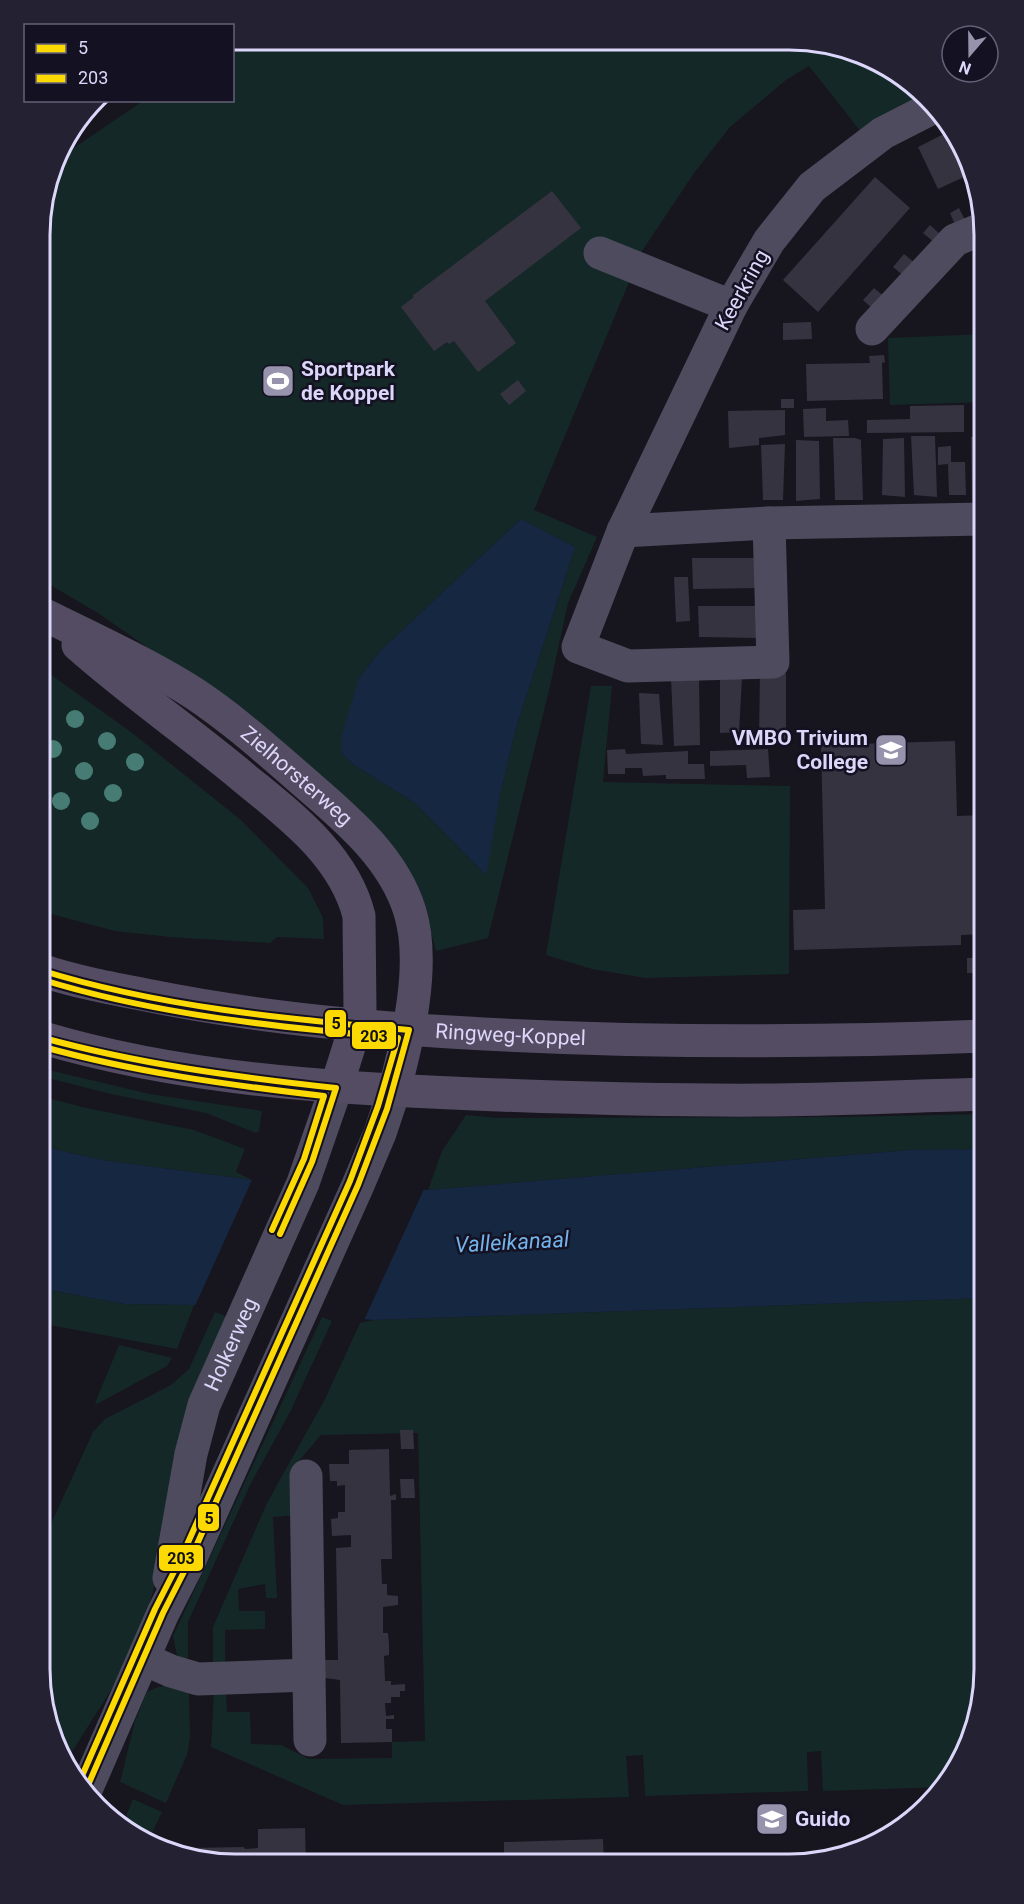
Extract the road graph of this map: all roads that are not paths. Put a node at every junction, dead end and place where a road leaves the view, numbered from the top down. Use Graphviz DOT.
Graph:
graph roads {
  1 [pos="927,111"];
  2 [pos="974,232"];
  3 [pos="600,253"];
  4 [pos="731,306"];
  5 [pos="872,329"];
  6 [pos="974,519"];
  7 [pos="769,523"];
  8 [pos="623,531"];
  9 [pos="49,617"];
  10 [pos="49,619"];
  11 [pos="49,972"];
  12 [pos="357,1025"];
  13 [pos="408,1030"];
  14 [pos="974,1036"];
  15 [pos="49,1039"];
  16 [pos="336,1088"];
  17 [pos="394,1091"];
  18 [pos="974,1094"];
  19 [pos="306,1476"];
  20 [pos="163,1613"];
  21 [pos="144,1659"];
  22 [pos="309,1675"];
  23 [pos="310,1740"];
  24 [pos="89,1783"];
  1 -- 4 [label="street, Keerkring"];
  2 -- 5 [label="street"];
  3 -- 4 [label="street"];
  4 -- 8 [label="street, Keerkring"];
  6 -- 7 [label="street"];
  7 -- 8 [label="street"];
  7 -- 8 [label="street, Keerkring"];
  9 -- 13 [label="main road, Zielhorsterweg"];
  10 -- 12 [label="main road, Zielhorsterweg"];
  11 -- 12 [label="main road, Ringweg-Koppel"];
  12 -- 13 [label="main road, Ringweg-Koppel"];
  12 -- 16 [label="main road, Zielhorsterweg"];
  13 -- 14 [label="main road, Ringweg-Koppel"];
  13 -- 17 [label="main road, Zielhorsterweg"];
  15 -- 16 [label="main road"];
  16 -- 17 [label="main road"];
  16 -- 20 [label="street, Holkerweg"];
  17 -- 18 [label="main road"];
  17 -- 20 [label="street, Holkerweg"];
  19 -- 22 [label="street"];
  20 -- 21 [label="street, Holkerweg"];
  21 -- 22 [label="street"];
  21 -- 24 [label="street, Holkerweg"];
  22 -- 23 [label="street"];
}
